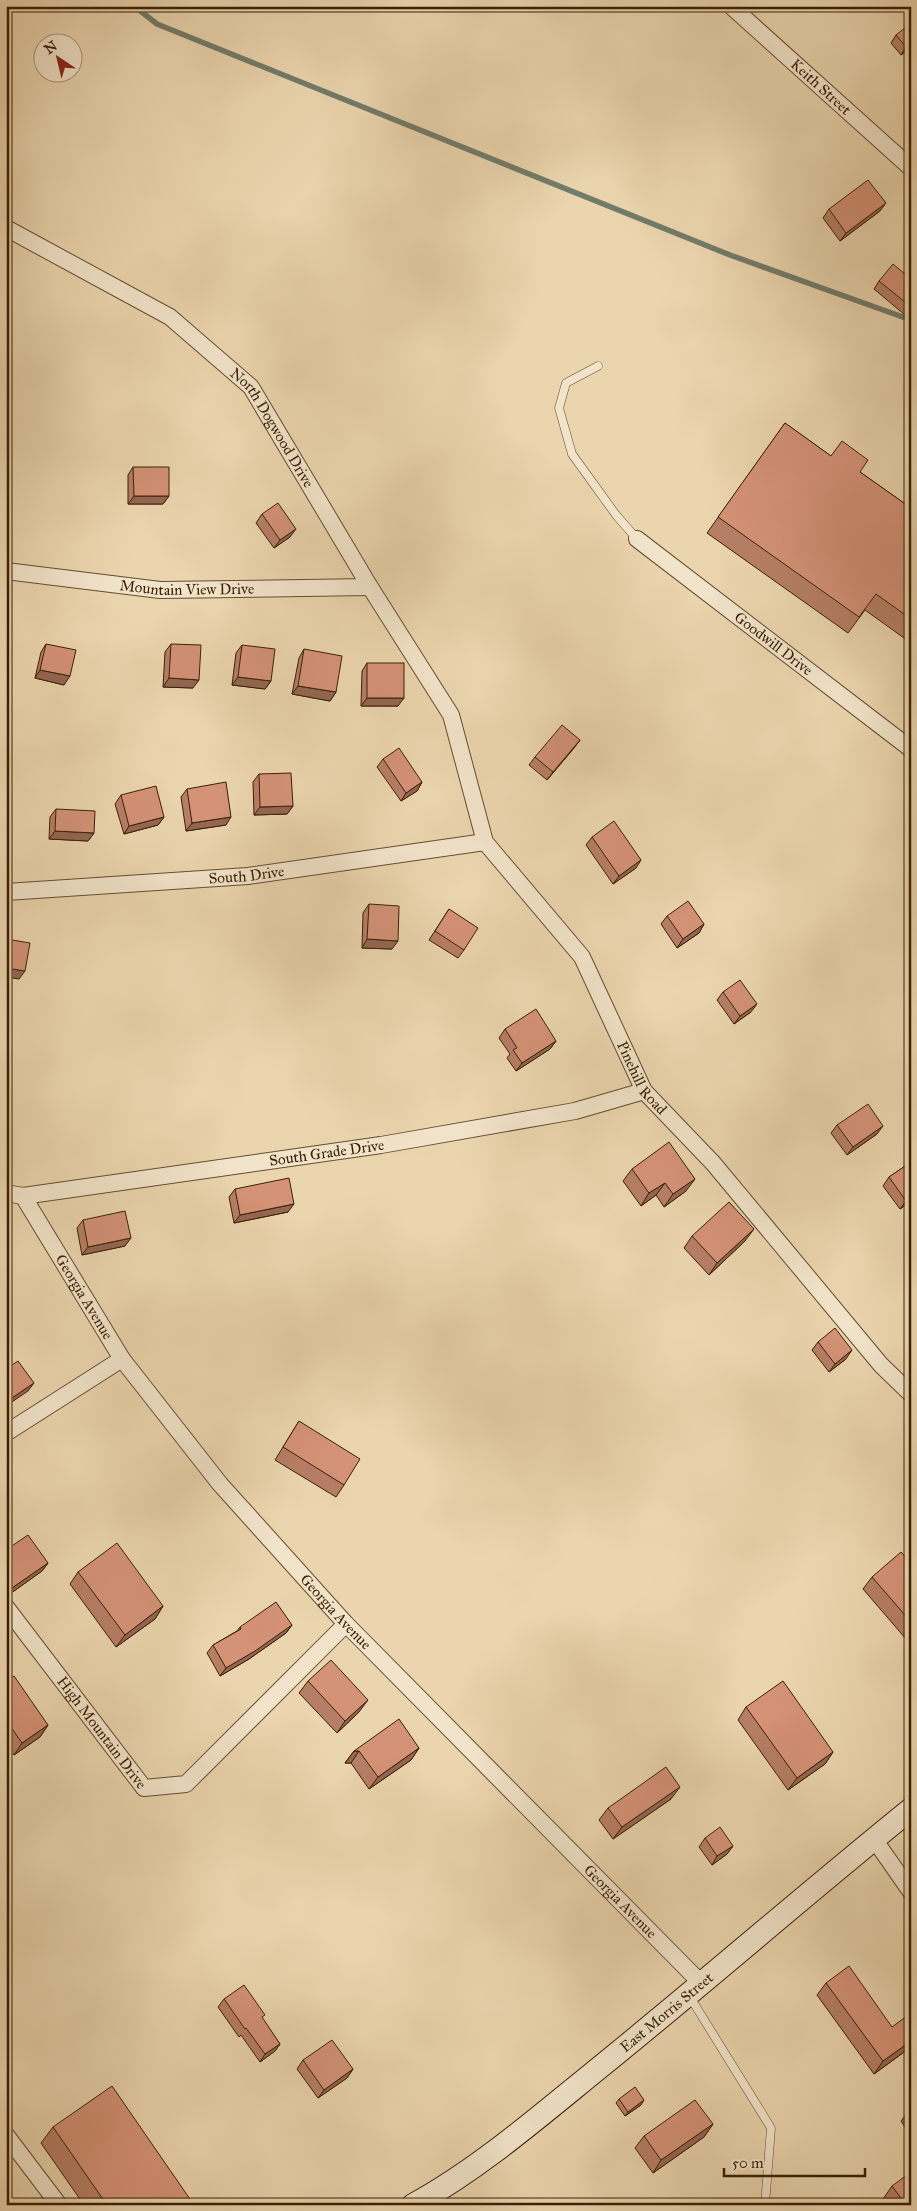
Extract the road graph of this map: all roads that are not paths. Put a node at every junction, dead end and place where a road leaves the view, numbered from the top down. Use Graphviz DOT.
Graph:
graph roads {
  1 [pos="730,6"];
  2 [pos="911,168"];
  3 [pos="6,228"];
  4 [pos="598,366"];
  5 [pos="636,539"];
  6 [pos="6,571"];
  7 [pos="370,587"];
  8 [pos="451,715"];
  9 [pos="911,749"];
  10 [pos="485,842"];
  11 [pos="6,892"];
  12 [pos="644,1091"];
  13 [pos="6,1193"];
  14 [pos="23,1196"];
  15 [pos="122,1359"];
  16 [pos="911,1394"];
  17 [pos="6,1433"];
  18 [pos="6,1607"];
  19 [pos="346,1624"];
  20 [pos="911,1809"];
  21 [pos="874,1839"];
  22 [pos="911,1892"];
  23 [pos="696,1989"];
  24 [pos="6,2134"];
  25 [pos="59,2205"];
  26 [pos="413,2205"];
  27 [pos="765,2205"];
  1 -- 2 [label="street, Keith Street"];
  3 -- 7 [label="street, North Dogwood Drive"];
  4 -- 5 [label="lane"];
  5 -- 9 [label="street, Goodwill Drive"];
  6 -- 7 [label="street, Mountain View Drive"];
  7 -- 8 [label="street, North Dogwood Drive"];
  8 -- 10 [label="street, Pinehill Road"];
  10 -- 11 [label="street, South Drive"];
  10 -- 12 [label="street, Pinehill Road"];
  12 -- 14 [label="street, South Grade Drive"];
  12 -- 16 [label="street, Pinehill Road"];
  13 -- 14 [label="street, South Grade Drive"];
  14 -- 15 [label="street, Georgia Avenue"];
  15 -- 17 [label="street"];
  15 -- 19 [label="street, Georgia Avenue"];
  18 -- 19 [label="street, High Mountain Drive"];
  19 -- 23 [label="street, Georgia Avenue"];
  20 -- 21 [label="main road, East Morris Street"];
  21 -- 22 [label="street"];
  21 -- 23 [label="main road, East Morris Street"];
  23 -- 26 [label="main road, East Morris Street"];
  23 -- 27 [label="lane"];
  24 -- 25 [label="street"];
}
